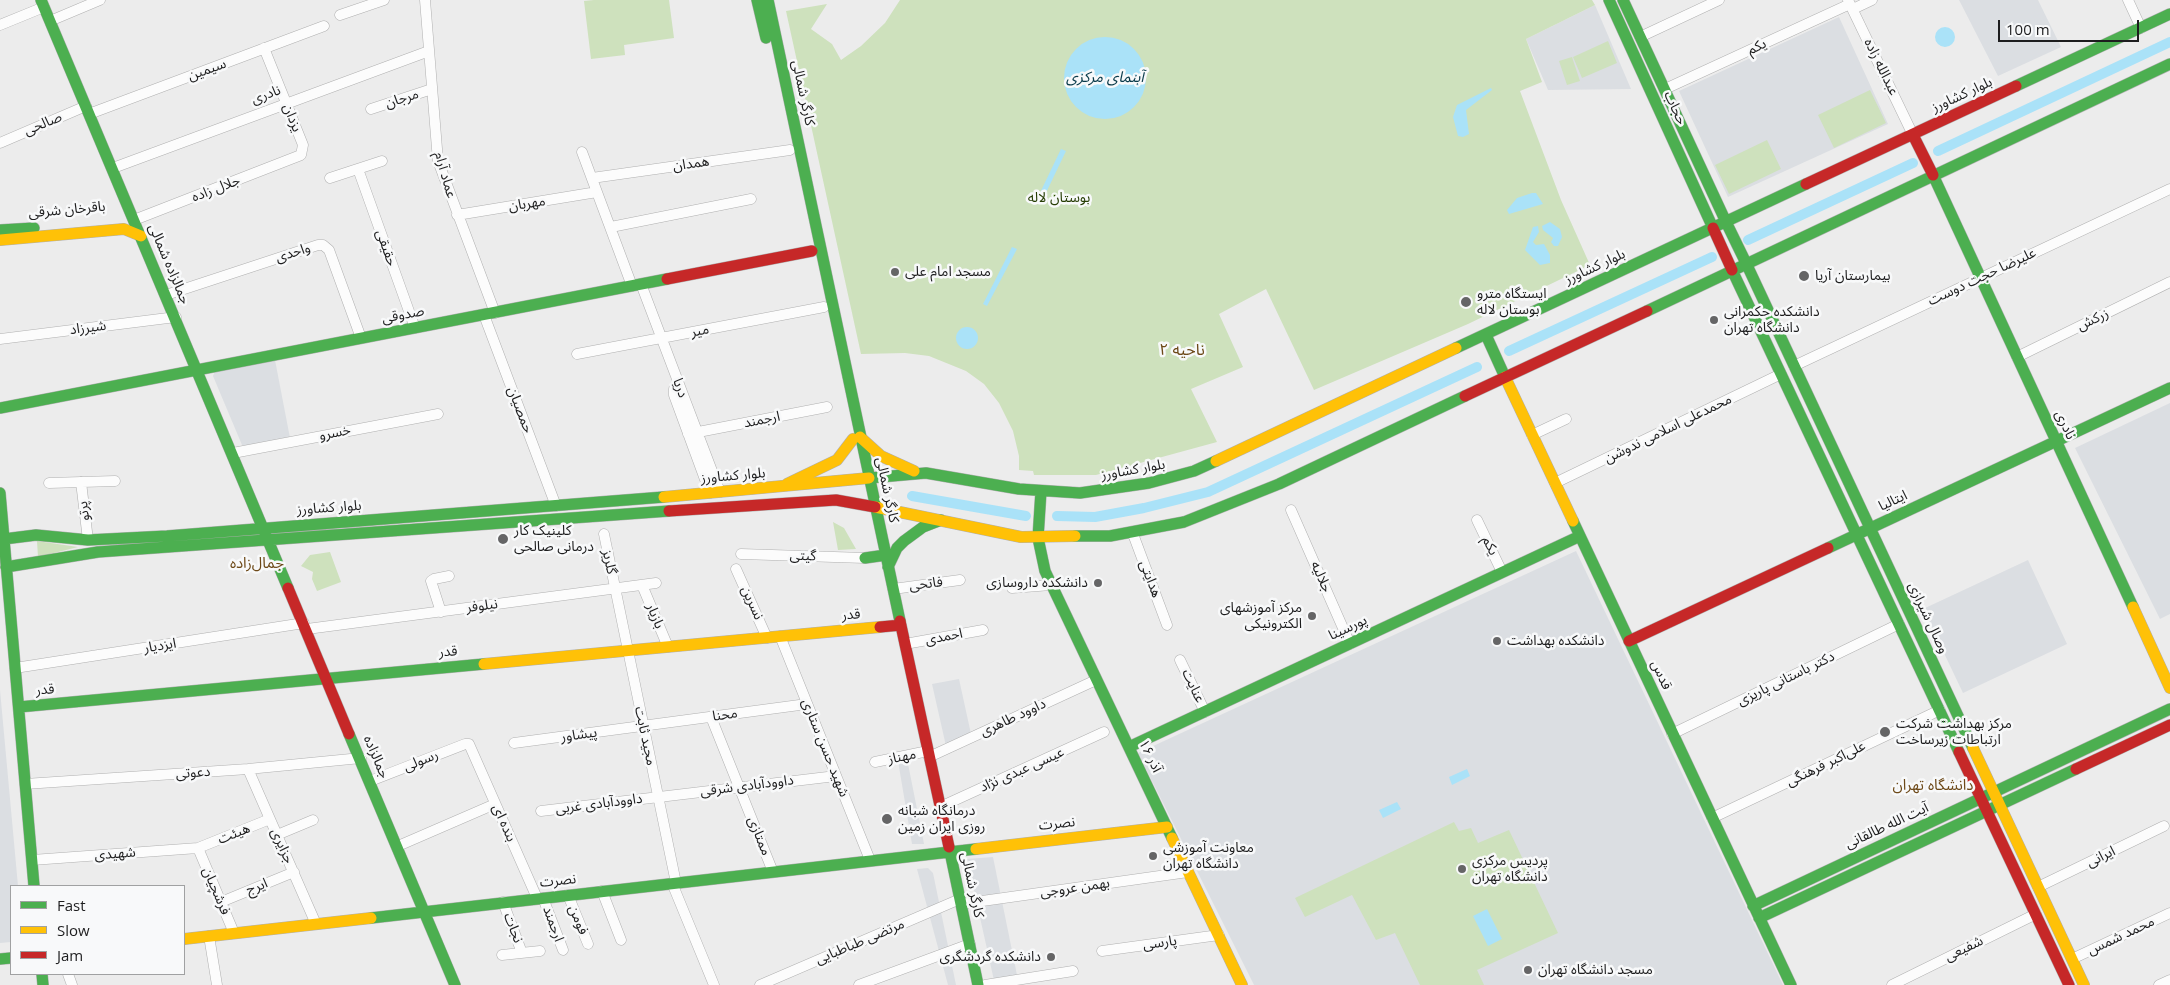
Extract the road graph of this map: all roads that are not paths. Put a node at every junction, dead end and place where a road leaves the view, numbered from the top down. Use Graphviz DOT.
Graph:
graph roads {
  1 [pos="100,0"];
  2 [pos="384,0"];
  3 [pos="425,0"];
  4 [pos="757,0"];
  5 [pos="768,0"];
  6 [pos="1609,0"];
  7 [pos="1623,0"];
  8 [pos="1719,0"];
  9 [pos="1872,0"];
  10 [pos="2128,0"];
  11 [pos="43,4"];
  12 [pos="1850,4"];
  13 [pos="2170,14"];
  14 [pos="340,15"];
  15 [pos="50,21"];
  16 [pos="0,25"];
  17 [pos="324,26"];
  18 [pos="2141,28"];
  19 [pos="1640,37"];
  20 [pos="1628,43"];
  21 [pos="264,48"];
  22 [pos="429,51"];
  23 [pos="2170,64"];
  24 [pos="432,89"];
  25 [pos="1664,89"];
  26 [pos="1652,95"];
  27 [pos="286,104"];
  28 [pos="371,109"];
  29 [pos="88,110"];
  30 [pos="1913,135"];
  31 [pos="0,143"];
  32 [pos="795,150"];
  33 [pos="582,152"];
  34 [pos="297,158"];
  35 [pos="382,160"];
  36 [pos="1700,166"];
  37 [pos="112,168"];
  38 [pos="358,168"];
  39 [pos="1687,172"];
  40 [pos="1933,175"];
  41 [pos="330,178"];
  42 [pos="592,178"];
  43 [pos="2170,189"];
  44 [pos="597,192"];
  45 [pos="751,199"];
  46 [pos="129,207"];
  47 [pos="458,215"];
  48 [pos="134,220"];
  49 [pos="1726,222"];
  50 [pos="610,227"];
  51 [pos="1713,228"];
  52 [pos="0,230"];
  53 [pos="141,236"];
  54 [pos="0,240"];
  55 [pos="816,250"];
  56 [pos="1746,263"];
  57 [pos="1732,270"];
  58 [pos="1980,278"];
  59 [pos="2170,282"];
  60 [pos="637,285"];
  61 [pos="166,295"];
  62 [pos="828,306"];
  63 [pos="489,314"];
  64 [pos="176,317"];
  65 [pos="415,328"];
  66 [pos="1486,335"];
  67 [pos="361,338"];
  68 [pos="662,338"];
  69 [pos="0,339"];
  70 [pos="577,354"];
  71 [pos="2017,357"];
  72 [pos="1794,366"];
  73 [pos="198,370"];
  74 [pos="1782,374"];
  75 [pos="1505,377"];
  76 [pos="2170,388"];
  77 [pos="827,407"];
  78 [pos="0,408"];
  79 [pos="438,414"];
  80 [pos="1566,420"];
  81 [pos="693,433"];
  82 [pos="1532,435"];
  83 [pos="857,438"];
  84 [pos="2056,441"];
  85 [pos="233,453"];
  86 [pos="920,473"];
  87 [pos="866,478"];
  88 [pos="115,481"];
  89 [pos="81,482"];
  90 [pos="49,483"];
  91 [pos="1555,483"];
  92 [pos="781,488"];
  93 [pos="1041,491"];
  94 [pos="715,492"];
  95 [pos="0,493"];
  96 [pos="556,506"];
  97 [pos="875,506"];
  98 [pos="1291,510"];
  99 [pos="941,520"];
  100 [pos="1477,520"];
  101 [pos="265,527"];
  102 [pos="1870,528"];
  103 [pos="604,534"];
  104 [pos="1133,534"];
  105 [pos="1857,534"];
  106 [pos="1580,536"];
  107 [pos="1038,538"];
  108 [pos="4,539"];
  109 [pos="88,540"];
  110 [pos="270,540"];
  111 [pos="741,554"];
  112 [pos="865,558"];
  113 [pos="887,561"];
  114 [pos="6,567"];
  115 [pos="736,569"];
  116 [pos="1502,572"];
  117 [pos="450,576"];
  118 [pos="960,580"];
  119 [pos="656,584"];
  120 [pos="642,585"];
  121 [pos="1051,585"];
  122 [pos="893,588"];
  123 [pos="1012,588"];
  124 [pos="615,589"];
  125 [pos="442,612"];
  126 [pos="1912,618"];
  127 [pos="1900,624"];
  128 [pos="901,625"];
  129 [pos="1167,625"];
  130 [pos="306,626"];
  131 [pos="983,630"];
  132 [pos="780,636"];
  133 [pos="767,638"];
  134 [pos="1629,641"];
  135 [pos="905,644"];
  136 [pos="1350,644"];
  137 [pos="668,647"];
  138 [pos="628,650"];
  139 [pos="1180,660"];
  140 [pos="15,668"];
  141 [pos="328,678"];
  142 [pos="1096,680"];
  143 [pos="2170,688"];
  144 [pos="807,704"];
  145 [pos="1952,704"];
  146 [pos="18,707"];
  147 [pos="2170,709"];
  148 [pos="1940,710"];
  149 [pos="1204,712"];
  150 [pos="711,717"];
  151 [pos="2170,725"];
  152 [pos="643,726"];
  153 [pos="1104,732"];
  154 [pos="1672,734"];
  155 [pos="514,743"];
  156 [pos="470,747"];
  157 [pos="1129,747"];
  158 [pos="929,754"];
  159 [pos="360,758"];
  160 [pos="875,762"];
  161 [pos="248,769"];
  162 [pos="836,776"];
  163 [pos="370,781"];
  164 [pos="25,784"];
  165 [pos="739,787"];
  166 [pos="1994,792"];
  167 [pos="658,797"];
  168 [pos="1982,798"];
  169 [pos="495,804"];
  170 [pos="2000,806"];
  171 [pos="940,807"];
  172 [pos="541,811"];
  173 [pos="1988,811"];
  174 [pos="1712,818"];
  175 [pos="270,819"];
  176 [pos="314,820"];
  177 [pos="2164,826"];
  178 [pos="1167,827"];
  179 [pos="277,835"];
  180 [pos="398,846"];
  181 [pos="198,848"];
  182 [pos="950,851"];
  183 [pos="32,860"];
  184 [pos="870,860"];
  185 [pos="294,872"];
  186 [pos="773,872"];
  187 [pos="1188,872"];
  188 [pos="674,883"];
  189 [pos="34,885"];
  190 [pos="2038,887"];
  191 [pos="602,891"];
  192 [pos="568,895"];
  193 [pos="540,898"];
  194 [pos="221,902"];
  195 [pos="503,902"];
  196 [pos="961,902"];
  197 [pos="1753,906"];
  198 [pos="2048,908"];
  199 [pos="424,911"];
  200 [pos="2170,913"];
  201 [pos="2036,914"];
  202 [pos="1759,918"];
  203 [pos="316,924"];
  204 [pos="234,933"];
  205 [pos="1218,935"];
  206 [pos="209,936"];
  207 [pos="185,939"];
  208 [pos="621,940"];
  209 [pos="588,944"];
  210 [pos="970,944"];
  211 [pos="563,950"];
  212 [pos="540,951"];
  213 [pos="1102,951"];
  214 [pos="522,953"];
  215 [pos="502,955"];
  216 [pos="2072,959"];
  217 [pos="1073,970"];
  218 [pos="2170,980"];
  219 [pos="452,984"];
  220 [pos="217,985"];
  221 [pos="714,985"];
  222 [pos="760,985"];
  223 [pos="860,985"];
  224 [pos="978,985"];
  225 [pos="985,985"];
  226 [pos="1242,985"];
  227 [pos="1791,985"];
  228 [pos="1892,985"];
  229 [pos="2069,985"];
  230 [pos="2084,985"];
  231 [pos="2159,985"];
  1 -- 15 [label="street"];
  2 -- 14 [label="street"];
  3 -- 22 [label="street, عماد آرام"];
  4 -- 32 [label="main road"];
  5 -- 32 [label="main road, کارگر شمالی"];
  6 -- 20 [label="main road, حجاب"];
  7 -- 19 [label="main road, حجاب"];
  8 -- 19 [label="street"];
  9 -- 12 [label="street, یکم"];
  10 -- 18 [label="street"];
  11 -- 15 [label="main road, جمالزاده شمالی"];
  11 -- 16 [label="street"];
  12 -- 25 [label="street, یکم"];
  12 -- 30 [label="street, عبدالله زاده"];
  13 -- 18 [label="main road, بلوار کشاورز"];
  15 -- 29 [label="main road, جمالزاده شمالی"];
  17 -- 21 [label="street, سیمین"];
  18 -- 30 [label="main road, بلوار کشاورز"];
  19 -- 20 [label="main road"];
  19 -- 25 [label="main road, حجاب"];
  20 -- 26 [label="main road, حجاب"];
  21 -- 27 [label="street, یزدان"];
  21 -- 29 [label="street, سیمین"];
  22 -- 24 [label="street, عماد آرام"];
  22 -- 27 [label="street, نادری"];
  23 -- 40 [label="main road, بلوار کشاورز"];
  24 -- 28 [label="street, مرجان"];
  24 -- 47 [label="street, عماد آرام"];
  25 -- 26 [label="main road"];
  25 -- 36 [label="main road, حجاب"];
  26 -- 39 [label="main road, حجاب"];
  27 -- 34 [label="street, یزدان"];
  27 -- 37 [label="street, نادری"];
  29 -- 31 [label="street, صالحی"];
  29 -- 37 [label="main road, جمالزاده شمالی"];
  30 -- 40 [label="main road, نادری"];
  30 -- 49 [label="main road, بلوار کشاورز"];
  32 -- 42 [label="street, همدان"];
  32 -- 55 [label="main road, کارگر شمالی"];
  33 -- 42 [label="street, دریا"];
  34 -- 48 [label="street, جلال زاده"];
  35 -- 38 [label="street"];
  36 -- 39 [label="main road"];
  36 -- 49 [label="main road, حجاب"];
  37 -- 46 [label="main road, جمالزاده شمالی"];
  38 -- 41 [label="street"];
  38 -- 65 [label="street, حقیقی"];
  39 -- 51 [label="main road, حجاب"];
  40 -- 56 [label="main road, بلوار کشاورز"];
  40 -- 58 [label="main road, نادری"];
  42 -- 44 [label="street, دریا"];
  43 -- 58 [label="street, علیرضا حجت دوست"];
  44 -- 47 [label="street, مهربان"];
  44 -- 50 [label="street, دریا"];
  45 -- 50 [label="street"];
  46 -- 48 [label="main road, جمالزاده شمالی"];
  46 -- 52 [label="main road, باقرخان شرقی"];
  47 -- 63 [label="street, عماد آرام"];
  48 -- 53 [label="main road, جمالزاده شمالی"];
  49 -- 51 [label="main road, بلوار کشاورز"];
  49 -- 56 [label="main road, حجاب"];
  50 -- 60 [label="street, دریا"];
  51 -- 57 [label="main road, حجاب"];
  51 -- 66 [label="main road, بلوار کشاورز"];
  53 -- 54 [label="main road"];
  53 -- 61 [label="main road, جمالزاده شمالی"];
  55 -- 60 [label="main road, صدوقی"];
  55 -- 62 [label="main road, کارگر شمالی"];
  56 -- 57 [label="main road, بلوار کشاورز"];
  56 -- 72 [label="main road, وصال شیرازی"];
  57 -- 74 [label="main road, وصال شیرازی"];
  57 -- 75 [label="main road, بلوار کشاورز"];
  58 -- 71 [label="main road, نادری"];
  58 -- 72 [label="street, علیرضا حجت دوست"];
  59 -- 71 [label="street, زرکش"];
  60 -- 63 [label="main road, صدوقی"];
  60 -- 68 [label="street, دریا"];
  61 -- 64 [label="main road, جمالزاده شمالی"];
  61 -- 67 [label="street, واحدی"];
  62 -- 68 [label="street, میر"];
  62 -- 83 [label="main road, کارگر شمالی"];
  63 -- 65 [label="main road, صدوقی"];
  63 -- 96 [label="street, حمصیان"];
  64 -- 69 [label="street, شیرزاد"];
  64 -- 73 [label="main road, جمالزاده شمالی"];
  65 -- 67 [label="main road, صدوقی"];
  66 -- 75 [label="main road, قدس"];
  66 -- 93 [label="main road, بلوار کشاورز"];
  67 -- 73 [label="main road, صدوقی"];
  68 -- 70 [label="street, میر"];
  68 -- 81 [label="street, دریا"];
  71 -- 84 [label="main road, نادری"];
  72 -- 102 [label="main road, وصال شیرازی"];
  73 -- 78 [label="main road, صدوقی"];
  73 -- 85 [label="main road, جمالزاده شمالی"];
  74 -- 91 [label="street, محمدعلی اسلامی ندوشن"];
  74 -- 105 [label="main road, وصال شیرازی"];
  75 -- 82 [label="main road, قدس"];
  75 -- 104 [label="main road, بلوار کشاورز"];
  76 -- 84 [label="main road, ایتالیا"];
  77 -- 81 [label="street, ارجمند"];
  79 -- 85 [label="street, خسرو"];
  80 -- 82 [label="street"];
  81 -- 94 [label="street, دریا"];
  82 -- 91 [label="main road, قدس"];
  83 -- 86 [label="main road"];
  83 -- 87 [label="main road, کارگر شمالی"];
  83 -- 92 [label="main road"];
  84 -- 102 [label="main road, ایتالیا"];
  84 -- 143 [label="main road, نادری"];
  85 -- 101 [label="main road, جمالزاده شمالی"];
  86 -- 87 [label="main road, بلوار کشاورز"];
  86 -- 93 [label="main road, بلوار کشاورز"];
  87 -- 92 [label="main road, بلوار کشاورز"];
  87 -- 97 [label="main road, کارگر شمالی"];
  88 -- 89 [label="street, پرتو"];
  89 -- 90 [label="street, پرتو"];
  89 -- 109 [label="street, پرتو"];
  91 -- 106 [label="main road, قدس"];
  92 -- 94 [label="main road, بلوار کشاورز"];
  93 -- 107 [label="main road, ۱۶ آذر"];
  94 -- 96 [label="main road, بلوار کشاورز"];
  95 -- 108 [label="main road"];
  96 -- 101 [label="main road, بلوار کشاورز"];
  97 -- 99 [label="main road, بلوار کشاورز"];
  97 -- 110 [label="main road, بلوار کشاورز"];
  97 -- 113 [label="main road, کارگر شمالی"];
  98 -- 136 [label="street, جلالیه"];
  99 -- 107 [label="main road, بلوار کشاورز"];
  99 -- 113 [label="main road"];
  100 -- 116 [label="street, یکم"];
  101 -- 109 [label="main road, بلوار کشاورز"];
  101 -- 110 [label="main road, جمالزاده شمالی"];
  102 -- 105 [label="main road, ایتالیا"];
  102 -- 126 [label="main road, وصال شیرازی"];
  103 -- 124 [label="street, گلریز"];
  104 -- 107 [label="main road, بلوار کشاورز"];
  104 -- 129 [label="street, هدایتی"];
  105 -- 127 [label="main road, وصال شیرازی"];
  105 -- 134 [label="main road, ایتالیا"];
  106 -- 116 [label="main road, پورسینا"];
  106 -- 134 [label="main road, قدس"];
  107 -- 121 [label="main road, ۱۶ آذر"];
  108 -- 109 [label="main road, بلوار کشاورز"];
  108 -- 114 [label="main road"];
  110 -- 114 [label="main road, بلوار کشاورز"];
  110 -- 130 [label="main road, جمالزاده"];
  111 -- 112 [label="street, گیتی"];
  112 -- 113 [label="main road"];
  113 -- 122 [label="main road, کارگر شمالی"];
  114 -- 140 [label="main road"];
  115 -- 133 [label="street, نسرین"];
  116 -- 136 [label="main road, پورسینا"];
  117 -- 125 [label="street"];
  118 -- 122 [label="street, فاتحی"];
  119 -- 120 [label="street, نیلوفر"];
  120 -- 124 [label="street, نیلوفر"];
  120 -- 137 [label="street, بازیار"];
  121 -- 123 [label="street"];
  121 -- 142 [label="main road, ۱۶ آذر"];
  122 -- 128 [label="main road, کارگر شمالی"];
  124 -- 125 [label="street, نیلوفر"];
  124 -- 138 [label="street, مجید ثابت"];
  125 -- 130 [label="street, نیلوفر"];
  126 -- 127 [label="main road"];
  126 -- 145 [label="main road, وصال شیرازی"];
  127 -- 148 [label="main road, وصال شیرازی"];
  127 -- 154 [label="street, دکتر باستانی پاریزی"];
  128 -- 132 [label="main road, قدر"];
  128 -- 135 [label="main road, کارگر شمالی"];
  130 -- 140 [label="street, ایزدیار"];
  130 -- 141 [label="main road, جمالزاده"];
  131 -- 135 [label="street, احمدی"];
  132 -- 133 [label="main road, قدر"];
  132 -- 144 [label="street, شهید حسن ستاری"];
  133 -- 137 [label="main road, قدر"];
  134 -- 154 [label="main road, قدس"];
  135 -- 158 [label="main road, کارگر شمالی"];
  136 -- 149 [label="main road, پورسینا"];
  137 -- 138 [label="main road, قدر"];
  138 -- 141 [label="main road, قدر"];
  138 -- 152 [label="street, مجید ثابت"];
  139 -- 149 [label="street, عنایت"];
  140 -- 146 [label="main road"];
  141 -- 146 [label="main road, قدر"];
  141 -- 159 [label="main road, جمالزاده"];
  142 -- 157 [label="main road, ۱۶ آذر"];
  142 -- 158 [label="street, داوود طاهری"];
  144 -- 150 [label="street, محنا"];
  144 -- 162 [label="street, شهید حسن ستاری"];
  145 -- 148 [label="main road"];
  145 -- 166 [label="main road, وصال شیرازی"];
  146 -- 164 [label="main road"];
  147 -- 166 [label="main road, آیت الله طالقانی"];
  148 -- 168 [label="main road, وصال شیرازی"];
  148 -- 174 [label="street, علی‌اکبر فرهنگی"];
  149 -- 157 [label="main road, پورسینا"];
  150 -- 152 [label="street, محنا"];
  150 -- 165 [label="street, ممتازی"];
  151 -- 170 [label="main road, آیت الله طالقانی"];
  152 -- 155 [label="street, پیشاور"];
  152 -- 167 [label="street, مجید ثابت"];
  153 -- 171 [label="street, عیسی عبدی نژاد"];
  154 -- 174 [label="main road, قدس"];
  156 -- 163 [label="street, رسولی"];
  156 -- 169 [label="street, بنده ای"];
  157 -- 178 [label="main road, ۱۶ آذر"];
  158 -- 160 [label="street, مهناز"];
  158 -- 171 [label="main road, کارگر شمالی"];
  159 -- 161 [label="street, دعوتی"];
  159 -- 163 [label="main road, جمالزاده"];
  161 -- 164 [label="street, دعوتی"];
  161 -- 175 [label="street, جزایری"];
  162 -- 165 [label="street, داوودآبادی شرقی"];
  162 -- 184 [label="street, شهید حسن ستاری"];
  163 -- 180 [label="main road, جمالزاده"];
  164 -- 183 [label="main road"];
  165 -- 167 [label="street, داوودآبادی شرقی"];
  165 -- 186 [label="street, ممتازی"];
  166 -- 168 [label="main road, آیت الله طالقانی"];
  166 -- 170 [label="main road, وصال شیرازی"];
  167 -- 172 [label="street, داوودآبادی غربی"];
  167 -- 188 [label="street, مجید ثابت"];
  168 -- 173 [label="main road, وصال شیرازی"];
  168 -- 197 [label="main road, آیت الله طالقانی"];
  169 -- 180 [label="street"];
  169 -- 193 [label="street, بنده ای"];
  170 -- 173 [label="main road, آیت الله طالقانی"];
  170 -- 190 [label="main road, وصال شیرازی"];
  171 -- 182 [label="main road, کارگر شمالی"];
  173 -- 201 [label="main road, وصال شیرازی"];
  173 -- 202 [label="main road, آیت الله طالقانی"];
  174 -- 197 [label="main road, قدس"];
  175 -- 179 [label="street, جزایری"];
  175 -- 181 [label="street, هیئت"];
  176 -- 179 [label="street"];
  177 -- 190 [label="street, ایرانی"];
  178 -- 182 [label="main road, نصرت"];
  178 -- 187 [label="main road, ۱۶ آذر"];
  179 -- 185 [label="street, جزایری"];
  180 -- 199 [label="main road, جمالزاده"];
  181 -- 183 [label="street, شهیدی"];
  181 -- 194 [label="street, فرشچیان"];
  182 -- 184 [label="main road, نصرت"];
  182 -- 196 [label="main road, کارگر شمالی"];
  183 -- 189 [label="main road"];
  184 -- 186 [label="main road, نصرت"];
  185 -- 194 [label="street, ایرج"];
  185 -- 203 [label="street, جزایری"];
  186 -- 188 [label="main road, نصرت"];
  187 -- 196 [label="street, بهمن عروجی"];
  187 -- 205 [label="main road, ۱۶ آذر"];
  188 -- 191 [label="main road, نصرت"];
  188 -- 221 [label="street, مجید ثابت"];
  190 -- 198 [label="main road, وصال شیرازی"];
  191 -- 192 [label="main road, نصرت"];
  191 -- 208 [label="street"];
  192 -- 193 [label="main road, نصرت"];
  192 -- 209 [label="street, فومن"];
  193 -- 195 [label="main road, نصرت"];
  193 -- 211 [label="street, ارجمند"];
  194 -- 204 [label="street, فرشچیان"];
  195 -- 199 [label="main road, نصرت"];
  195 -- 214 [label="street, نجات"];
  196 -- 210 [label="main road, کارگر شمالی"];
  196 -- 222 [label="street, مرتضی طباطبایی"];
  197 -- 202 [label="main road, قدس"];
  198 -- 201 [label="main road"];
  198 -- 216 [label="main road, وصال شیرازی"];
  199 -- 203 [label="main road, نصرت"];
  199 -- 219 [label="main road, جمالزاده"];
  200 -- 216 [label="street, محمد شمس"];
  201 -- 228 [label="street, شفیعی"];
  201 -- 229 [label="main road, وصال شیرازی"];
  202 -- 227 [label="main road, قدس"];
  203 -- 204 [label="main road, نصرت"];
  204 -- 206 [label="main road, نصرت"];
  205 -- 213 [label="street, پارسی"];
  205 -- 226 [label="main road, ۱۶ آذر"];
  206 -- 207 [label="main road, نصرت"];
  206 -- 220 [label="street"];
  210 -- 223 [label="street"];
  210 -- 224 [label="main road, کارگر شمالی"];
  212 -- 214 [label="street, نجات"];
  214 -- 215 [label="street, نجات"];
  216 -- 230 [label="main road, وصال شیرازی"];
  217 -- 225 [label="street"];
  218 -- 231 [label="street"];
}
